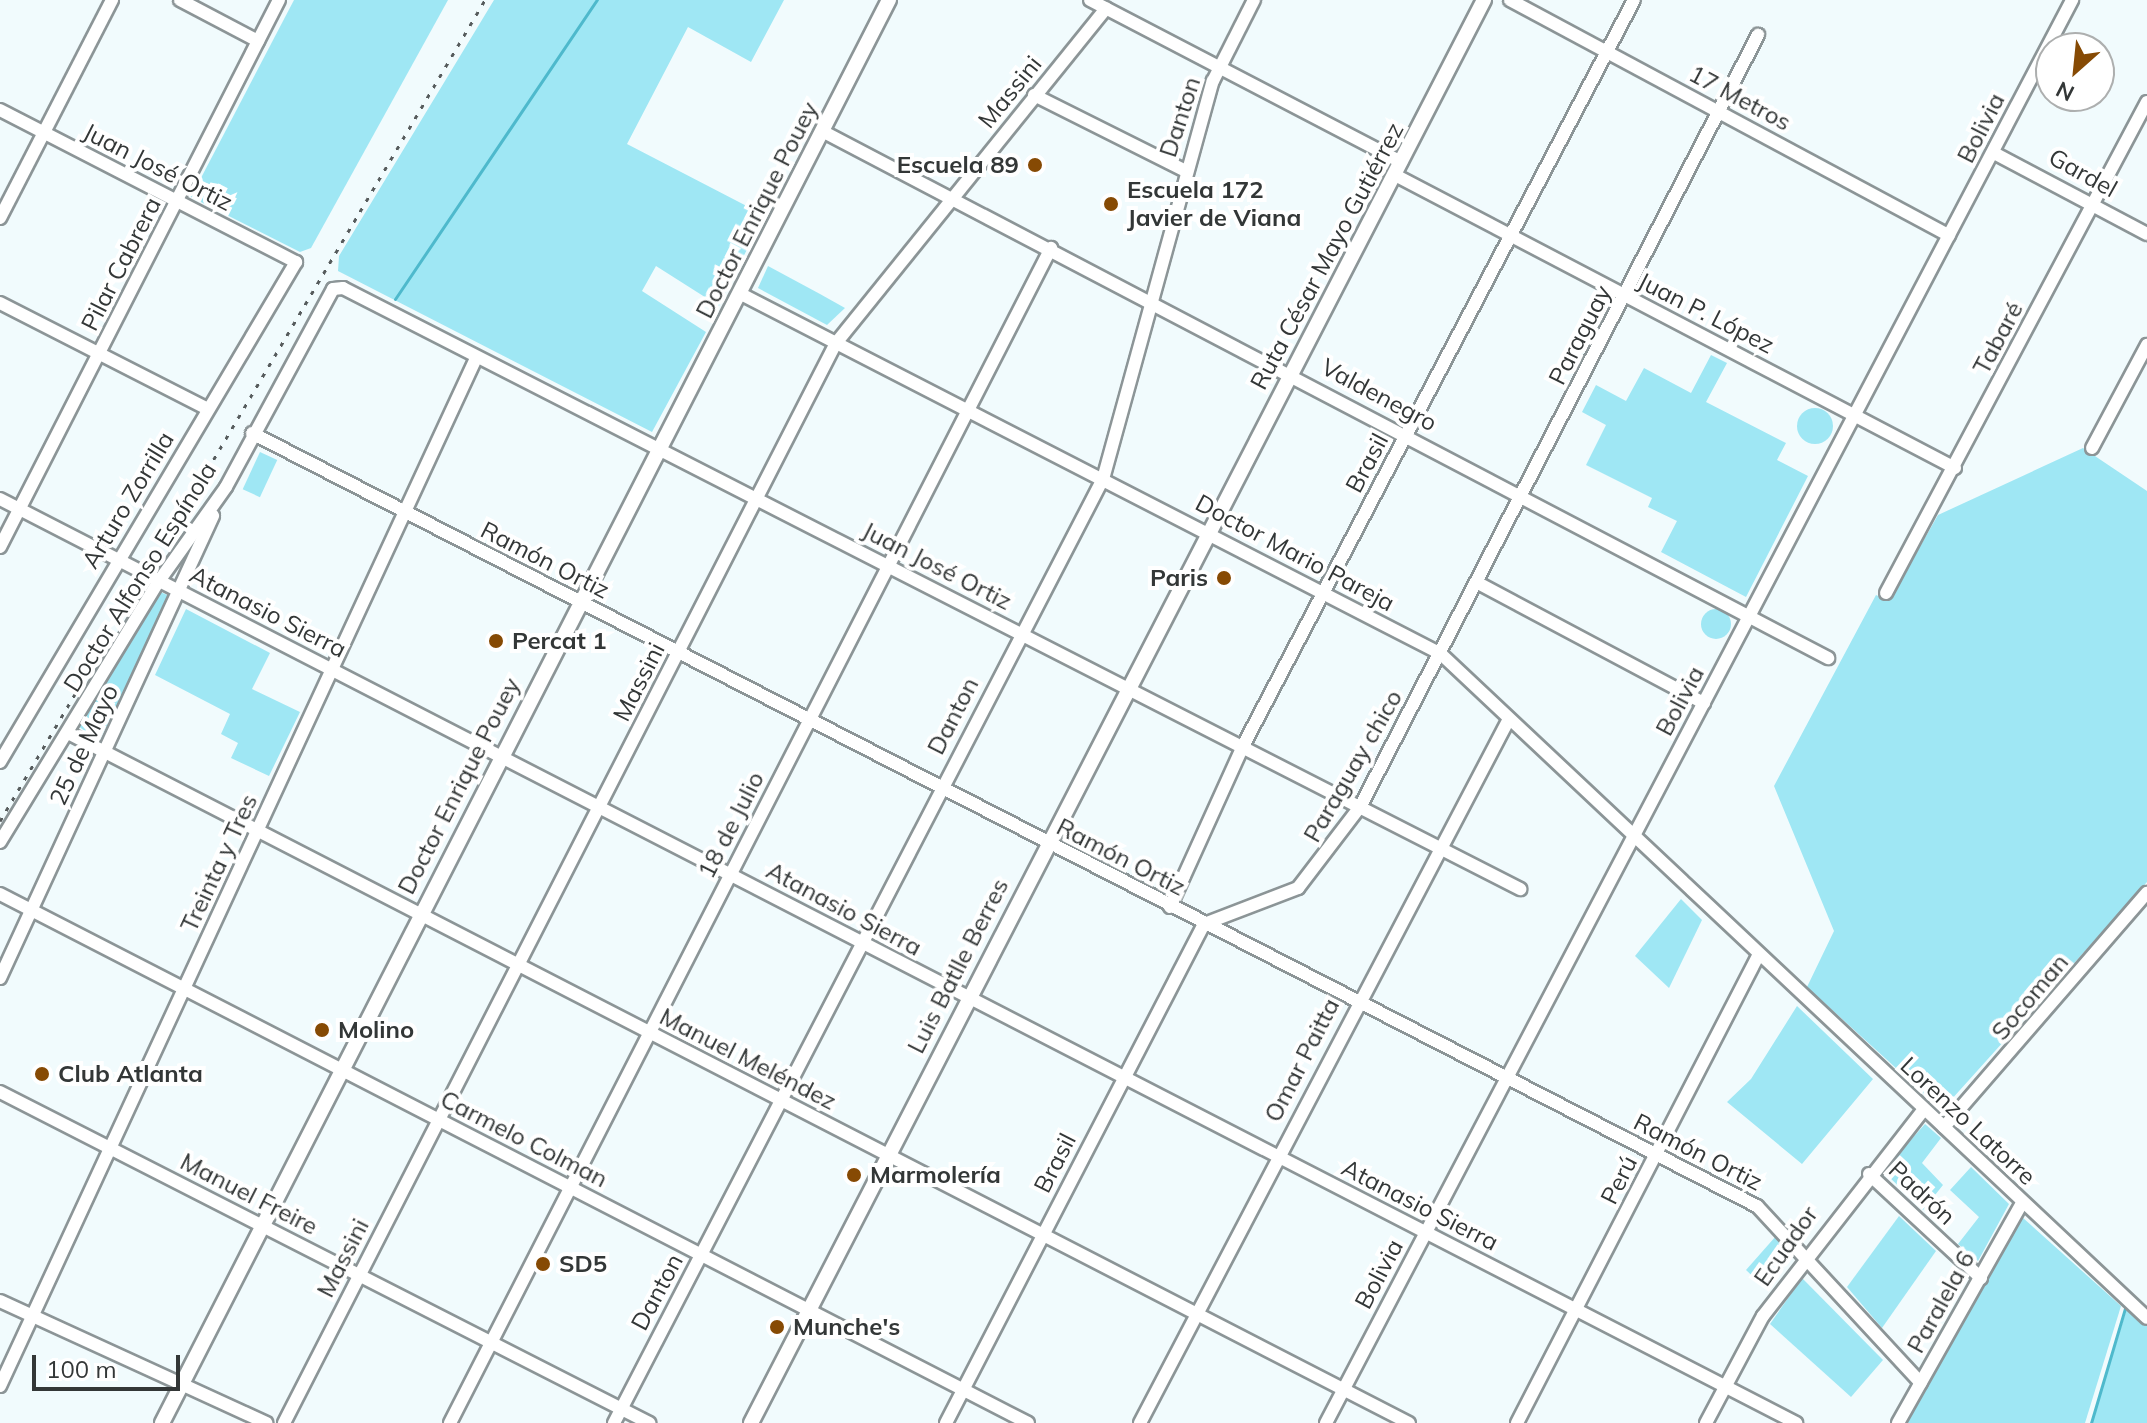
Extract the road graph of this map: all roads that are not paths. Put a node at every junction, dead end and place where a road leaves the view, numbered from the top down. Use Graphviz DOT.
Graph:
graph roads {
  1 [pos="112,0"];
  2 [pos="180,0"];
  3 [pos="279,0"];
  4 [pos="889,0"];
  5 [pos="1090,0"];
  6 [pos="1254,0"];
  7 [pos="1484,0"];
  8 [pos="1510,0"];
  9 [pos="1634,0"];
  10 [pos="2072,0"];
  11 [pos="1106,8"];
  12 [pos="1758,35"];
  13 [pos="258,41"];
  14 [pos="1607,52"];
  15 [pos="1222,68"];
  16 [pos="1034,95"];
  17 [pos="2147,102"];
  18 [pos="0,110"];
  19 [pos="1720,113"];
  20 [pos="822,131"];
  21 [pos="43,132"];
  22 [pos="1996,154"];
  23 [pos="1398,169"];
  24 [pos="1186,171"];
  25 [pos="953,199"];
  26 [pos="177,202"];
  27 [pos="2093,204"];
  28 [pos="0,218"];
  29 [pos="2147,234"];
  30 [pos="1949,235"];
  31 [pos="1511,238"];
  32 [pos="1051,248"];
  33 [pos="296,262"];
  34 [pos="333,289"];
  35 [pos="739,293"];
  36 [pos="1624,295"];
  37 [pos="1152,301"];
  38 [pos="0,303"];
  39 [pos="836,343"];
  40 [pos="2147,345"];
  41 [pos="99,354"];
  42 [pos="476,358"];
  43 [pos="1291,374"];
  44 [pos="208,409"];
  45 [pos="968,413"];
  46 [pos="1855,414"];
  47 [pos="252,433"];
  48 [pos="1406,434"];
  49 [pos="2092,448"];
  50 [pos="659,449"];
  51 [pos="1955,468"];
  52 [pos="1103,479"];
  53 [pos="226,487"];
  54 [pos="1524,495"];
  55 [pos="759,498"];
  56 [pos="0,499"];
  57 [pos="20,508"];
  58 [pos="405,513"];
  59 [pos="1207,531"];
  60 [pos="0,547"];
  61 [pos="118,559"];
  62 [pos="890,567"];
  63 [pos="159,581"];
  64 [pos="1478,583"];
  65 [pos="178,591"];
  66 [pos="1324,592"];
  67 [pos="1886,593"];
  68 [pos="579,602"];
  69 [pos="1750,615"];
  70 [pos="1020,634"];
  71 [pos="679,653"];
  72 [pos="1441,654"];
  73 [pos="1828,658"];
  74 [pos="332,670"];
  75 [pos="1126,687"];
  76 [pos="1704,703"];
  77 [pos="810,721"];
  78 [pos="1508,721"];
  79 [pos="68,733"];
  80 [pos="1243,746"];
  81 [pos="106,753"];
  82 [pos="499,755"];
  83 [pos="0,762"];
  84 [pos="941,789"];
  85 [pos="1360,807"];
  86 [pos="600,808"];
  87 [pos="258,831"];
  88 [pos="1631,840"];
  89 [pos="0,842"];
  90 [pos="1045,843"];
  91 [pos="1439,848"];
  92 [pos="730,874"];
  93 [pos="1520,889"];
  94 [pos="2147,893"];
  95 [pos="0,894"];
  96 [pos="1170,907"];
  97 [pos="32,910"];
  98 [pos="418,913"];
  99 [pos="1204,924"];
  100 [pos="860,943"];
  101 [pos="1758,956"];
  102 [pos="518,964"];
  103 [pos="0,978"];
  104 [pos="184,989"];
  105 [pos="966,998"];
  106 [pos="1356,1003"];
  107 [pos="650,1033"];
  108 [pos="339,1068"];
  109 [pos="1124,1077"];
  110 [pos="1507,1078"];
  111 [pos="0,1092"];
  112 [pos="781,1100"];
  113 [pos="1924,1109"];
  114 [pos="439,1121"];
  115 [pos="1944,1127"];
  116 [pos="111,1147"];
  117 [pos="886,1154"];
  118 [pos="1656,1155"];
  119 [pos="1277,1157"];
  120 [pos="1869,1174"];
  121 [pos="571,1189"];
  122 [pos="2022,1203"];
  123 [pos="262,1225"];
  124 [pos="1425,1233"];
  125 [pos="1043,1234"];
  126 [pos="701,1255"];
  127 [pos="1806,1258"];
  128 [pos="359,1274"];
  129 [pos="1981,1278"];
  130 [pos="0,1301"];
  131 [pos="808,1309"];
  132 [pos="1576,1311"];
  133 [pos="1197,1314"];
  134 [pos="33,1316"];
  135 [pos="2147,1318"];
  136 [pos="491,1343"];
  137 [pos="183,1382"];
  138 [pos="1921,1383"];
  139 [pos="0,1386"];
  140 [pos="1725,1386"];
  141 [pos="963,1390"];
  142 [pos="1343,1390"];
  143 [pos="621,1409"];
  144 [pos="162,1423"];
  145 [pos="266,1423"];
  146 [pos="284,1423"];
  147 [pos="450,1423"];
  148 [pos="614,1423"];
  149 [pos="649,1423"];
  150 [pos="751,1423"];
  151 [pos="946,1423"];
  152 [pos="1028,1423"];
  153 [pos="1140,1423"];
  154 [pos="1326,1423"];
  155 [pos="1409,1423"];
  156 [pos="1517,1423"];
  157 [pos="1706,1423"];
  158 [pos="1796,1423"];
  159 [pos="1898,1423"];
  1 -- 21 [label="street"];
  2 -- 13 [label="street"];
  3 -- 13 [label="street, Pilar Cabrera"];
  4 -- 20 [label="street, Doctor Enrique Pouey"];
  5 -- 11 [label="street, Juan P. López"];
  6 -- 15 [label="street, Danton"];
  7 -- 23 [label="street, Ruta César Mayo Gutiérrez"];
  8 -- 14 [label="street, 17 Metros"];
  9 -- 14 [label="street, Brasil"];
  10 -- 22 [label="street, Bolivia"];
  11 -- 15 [label="street, Juan P. López"];
  11 -- 16 [label="street, Massini"];
  12 -- 19 [label="street, Paraguay"];
  13 -- 26 [label="street, Pilar Cabrera"];
  14 -- 19 [label="street, 17 Metros"];
  14 -- 31 [label="street, Brasil"];
  15 -- 23 [label="street, Juan P. López"];
  15 -- 24 [label="street, Danton"];
  16 -- 24 [label="street"];
  16 -- 25 [label="street, Massini"];
  17 -- 27 [label="street, Tabaré"];
  18 -- 21 [label="street, Juan José Ortiz"];
  19 -- 30 [label="street, 17 Metros"];
  19 -- 36 [label="street, Paraguay"];
  20 -- 25 [label="street, Valdenegro"];
  20 -- 35 [label="street, Doctor Enrique Pouey"];
  21 -- 26 [label="street, Juan José Ortiz"];
  21 -- 28 [label="street"];
  22 -- 27 [label="street, Gardel"];
  22 -- 30 [label="street, Bolivia"];
  23 -- 31 [label="street, Juan P. López"];
  23 -- 43 [label="street, Ruta César Mayo Gutiérrez"];
  24 -- 37 [label="street, Danton"];
  25 -- 32 [label="street, Valdenegro"];
  25 -- 39 [label="street, Massini"];
  26 -- 33 [label="street, Juan José Ortiz"];
  26 -- 41 [label="street, Pilar Cabrera"];
  27 -- 29 [label="street, Gardel"];
  27 -- 51 [label="street, Tabaré"];
  30 -- 46 [label="street, Bolivia"];
  31 -- 36 [label="street, Juan P. López"];
  31 -- 48 [label="street, Brasil"];
  32 -- 37 [label="street, Valdenegro"];
  32 -- 45 [label="street, 18 de Julio"];
  33 -- 44 [label="street, Arturo Zorrilla"];
  34 -- 42 [label="street, Juan José Ortiz"];
  34 -- 47 [label="street, Doctor Alfonso Espínola"];
  35 -- 39 [label="street, Doctor Mario Pareja"];
  35 -- 50 [label="street, Doctor Enrique Pouey"];
  36 -- 46 [label="street, Juan P. López"];
  36 -- 54 [label="street, Paraguay"];
  37 -- 43 [label="street, Valdenegro"];
  37 -- 52 [label="street, Danton"];
  38 -- 41 [label="street"];
  39 -- 45 [label="street, Doctor Mario Pareja"];
  39 -- 55 [label="street, Massini"];
  40 -- 49 [label="street"];
  41 -- 44 [label="street"];
  41 -- 57 [label="street, Pilar Cabrera"];
  42 -- 50 [label="street, Juan José Ortiz"];
  42 -- 58 [label="street, Treinta y Tres"];
  43 -- 48 [label="street, Valdenegro"];
  43 -- 59 [label="street, Ruta César Mayo Gutiérrez"];
  44 -- 61 [label="street, Arturo Zorrilla"];
  45 -- 52 [label="street, Doctor Mario Pareja"];
  45 -- 62 [label="street, 18 de Julio"];
  46 -- 51 [label="street, Juan P. López"];
  46 -- 69 [label="street, Bolivia"];
  47 -- 53 [label="street, Doctor Alfonso Espínola"];
  47 -- 58 [label="street, Ramón Ortiz"];
  48 -- 54 [label="street, Valdenegro"];
  48 -- 66 [label="street, Brasil"];
  50 -- 55 [label="street, Juan José Ortiz"];
  50 -- 68 [label="street, Doctor Enrique Pouey"];
  51 -- 67 [label="street, Tabaré"];
  52 -- 59 [label="street, Doctor Mario Pareja"];
  52 -- 70 [label="street, Danton"];
  53 -- 63 [label="street, Doctor Alfonso Espínola"];
  53 -- 65 [label="street, 25 de Mayo"];
  54 -- 64 [label="street, Paraguay"];
  54 -- 69 [label="street, Valdenegro"];
  55 -- 62 [label="street, Juan José Ortiz"];
  55 -- 71 [label="street, Massini"];
  56 -- 57 [label="street, Atanasio Sierra"];
  57 -- 60 [label="street, Pilar Cabrera"];
  57 -- 61 [label="street, Atanasio Sierra"];
  58 -- 68 [label="street, Ramón Ortiz"];
  58 -- 74 [label="street, Treinta y Tres"];
  59 -- 66 [label="street, Doctor Mario Pareja"];
  59 -- 75 [label="street, Luis Batlle Berres"];
  61 -- 63 [label="street, Atanasio Sierra"];
  61 -- 83 [label="street, Arturo Zorrilla"];
  62 -- 70 [label="street, Juan José Ortiz"];
  62 -- 77 [label="street, 18 de Julio"];
  63 -- 65 [label="street, Atanasio Sierra"];
  63 -- 79 [label="street, Doctor Alfonso Espínola"];
  64 -- 72 [label="street, Paraguay"];
  64 -- 76 [label="street"];
  65 -- 74 [label="street, Atanasio Sierra"];
  65 -- 81 [label="street, 25 de Mayo"];
  66 -- 72 [label="street, Doctor Mario Pareja"];
  66 -- 80 [label="street, Brasil"];
  68 -- 71 [label="street, Ramón Ortiz"];
  68 -- 82 [label="street, Doctor Enrique Pouey"];
  69 -- 73 [label="street, Valdenegro"];
  69 -- 76 [label="street, Bolivia"];
  70 -- 75 [label="street, Juan José Ortiz"];
  70 -- 84 [label="street, Danton"];
  71 -- 77 [label="street, Ramón Ortiz"];
  71 -- 86 [label="street, Massini"];
  72 -- 78 [label="street, Doctor Mario Pareja"];
  72 -- 85 [label="street, Paraguay chico"];
  74 -- 82 [label="street, Atanasio Sierra"];
  74 -- 87 [label="street, Treinta y Tres"];
  75 -- 80 [label="street, Juan José Ortiz"];
  75 -- 90 [label="street, Luis Batlle Berres"];
  76 -- 88 [label="street, Bolivia"];
  77 -- 84 [label="street, Ramón Ortiz"];
  77 -- 92 [label="street, 18 de Julio"];
  78 -- 88 [label="street, Doctor Mario Pareja"];
  78 -- 91 [label="street, Omar Paitta"];
  79 -- 81 [label="street, Manuel Meléndez"];
  79 -- 89 [label="street, Doctor Alfonso Espínola"];
  80 -- 85 [label="street, Juan José Ortiz"];
  80 -- 96 [label="street, Brasil"];
  81 -- 87 [label="street, Manuel Meléndez"];
  81 -- 97 [label="street, 25 de Mayo"];
  82 -- 86 [label="street, Atanasio Sierra"];
  82 -- 98 [label="street, Doctor Enrique Pouey"];
  84 -- 90 [label="street, Ramón Ortiz"];
  84 -- 100 [label="street, Danton"];
  85 -- 91 [label="street, Juan José Ortiz"];
  85 -- 99 [label="street, Paraguay chico"];
  86 -- 92 [label="street, Atanasio Sierra"];
  86 -- 102 [label="street, Massini"];
  87 -- 98 [label="street, Manuel Meléndez"];
  87 -- 104 [label="street, Treinta y Tres"];
  88 -- 101 [label="street, Doctor Mario Pareja"];
  88 -- 110 [label="street, Bolivia"];
  90 -- 96 [label="street, Ramón Ortiz"];
  90 -- 105 [label="street, Luis Batlle Berres"];
  91 -- 93 [label="street, Juan José Ortiz"];
  91 -- 106 [label="street, Omar Paitta"];
  92 -- 100 [label="street, Atanasio Sierra"];
  92 -- 107 [label="street, 18 de Julio"];
  94 -- 115 [label="street, Socoman"];
  95 -- 97 [label="street, Carmelo Colman"];
  96 -- 99 [label="street, Ramón Ortiz"];
  97 -- 103 [label="street, 25 de Mayo"];
  97 -- 104 [label="street, Carmelo Colman"];
  98 -- 102 [label="street, Manuel Meléndez"];
  98 -- 108 [label="street, Doctor Enrique Pouey"];
  99 -- 106 [label="street, Ramón Ortiz"];
  99 -- 109 [label="street, Brasil"];
  100 -- 105 [label="street, Atanasio Sierra"];
  100 -- 112 [label="street, Danton"];
  101 -- 113 [label="street, Lorenzo Latorre"];
  101 -- 118 [label="street, Perú"];
  102 -- 107 [label="street, Manuel Meléndez"];
  102 -- 114 [label="street, Massini"];
  104 -- 108 [label="street, Carmelo Colman"];
  104 -- 116 [label="street, Treinta y Tres"];
  105 -- 109 [label="street, Atanasio Sierra"];
  105 -- 117 [label="street, Luis Batlle Berres"];
  106 -- 110 [label="street, Ramón Ortiz"];
  106 -- 119 [label="street, Omar Paitta"];
  107 -- 112 [label="street, Manuel Meléndez"];
  107 -- 121 [label="street, 18 de Julio"];
  108 -- 114 [label="street, Carmelo Colman"];
  108 -- 123 [label="street, Doctor Enrique Pouey"];
  109 -- 119 [label="street, Atanasio Sierra"];
  109 -- 125 [label="street, Brasil"];
  110 -- 118 [label="street, Ramón Ortiz"];
  110 -- 124 [label="street, Bolivia"];
  111 -- 116 [label="street, Manuel Freire"];
  112 -- 117 [label="street, Manuel Meléndez"];
  112 -- 126 [label="street, Danton"];
  113 -- 115 [label="street, Lorenzo Latorre"];
  113 -- 120 [label="street, Ecuador"];
  114 -- 121 [label="street, Carmelo Colman"];
  114 -- 128 [label="street, Massini"];
  115 -- 122 [label="street, Lorenzo Latorre"];
  116 -- 123 [label="street, Manuel Freire"];
  116 -- 134 [label="street, Treinta y Tres"];
  117 -- 125 [label="street, Manuel Meléndez"];
  117 -- 131 [label="street, Luis Batlle Berres"];
  118 -- 127 [label="street, Ramón Ortiz"];
  118 -- 132 [label="street, Perú"];
  119 -- 124 [label="street, Atanasio Sierra"];
  119 -- 133 [label="street, Omar Paitta"];
  120 -- 127 [label="street, Ecuador"];
  120 -- 129 [label="street, Padrón"];
  121 -- 126 [label="street, Carmelo Colman"];
  121 -- 136 [label="street, 18 de Julio"];
  122 -- 129 [label="street, Paralela 6"];
  122 -- 135 [label="street, Lorenzo Latorre"];
  123 -- 128 [label="street, Manuel Freire"];
  123 -- 137 [label="street, Doctor Enrique Pouey"];
  124 -- 132 [label="street, Atanasio Sierra"];
  124 -- 142 [label="street, Bolivia"];
  125 -- 133 [label="street, Manuel Meléndez"];
  125 -- 141 [label="street, Brasil"];
  126 -- 131 [label="street, Carmelo Colman"];
  126 -- 143 [label="street, Danton"];
  127 -- 138 [label="street, Ramón Ortiz"];
  127 -- 140 [label="street, Ecuador"];
  128 -- 136 [label="street, Manuel Freire"];
  128 -- 146 [label="street, Massini"];
  129 -- 138 [label="street, Paralela 6"];
  130 -- 134 [label="street"];
  131 -- 141 [label="street, Carmelo Colman"];
  131 -- 150 [label="street, Luis Batlle Berres"];
  132 -- 140 [label="street, Atanasio Sierra"];
  132 -- 156 [label="street, Perú"];
  133 -- 142 [label="street, Manuel Meléndez"];
  133 -- 153 [label="street, Omar Paitta"];
  134 -- 137 [label="street"];
  134 -- 139 [label="street, Treinta y Tres"];
  136 -- 143 [label="street, Manuel Freire"];
  136 -- 147 [label="street, 18 de Julio"];
  137 -- 144 [label="street, Doctor Enrique Pouey"];
  137 -- 145 [label="street"];
  138 -- 159 [label="street, Paralela 6"];
  140 -- 157 [label="street, Ecuador"];
  140 -- 158 [label="street, Atanasio Sierra"];
  141 -- 151 [label="street, Brasil"];
  141 -- 152 [label="street, Carmelo Colman"];
  142 -- 154 [label="street, Bolivia"];
  142 -- 155 [label="street, Manuel Meléndez"];
  143 -- 148 [label="street, Danton"];
  143 -- 149 [label="street, Manuel Freire"];
}
